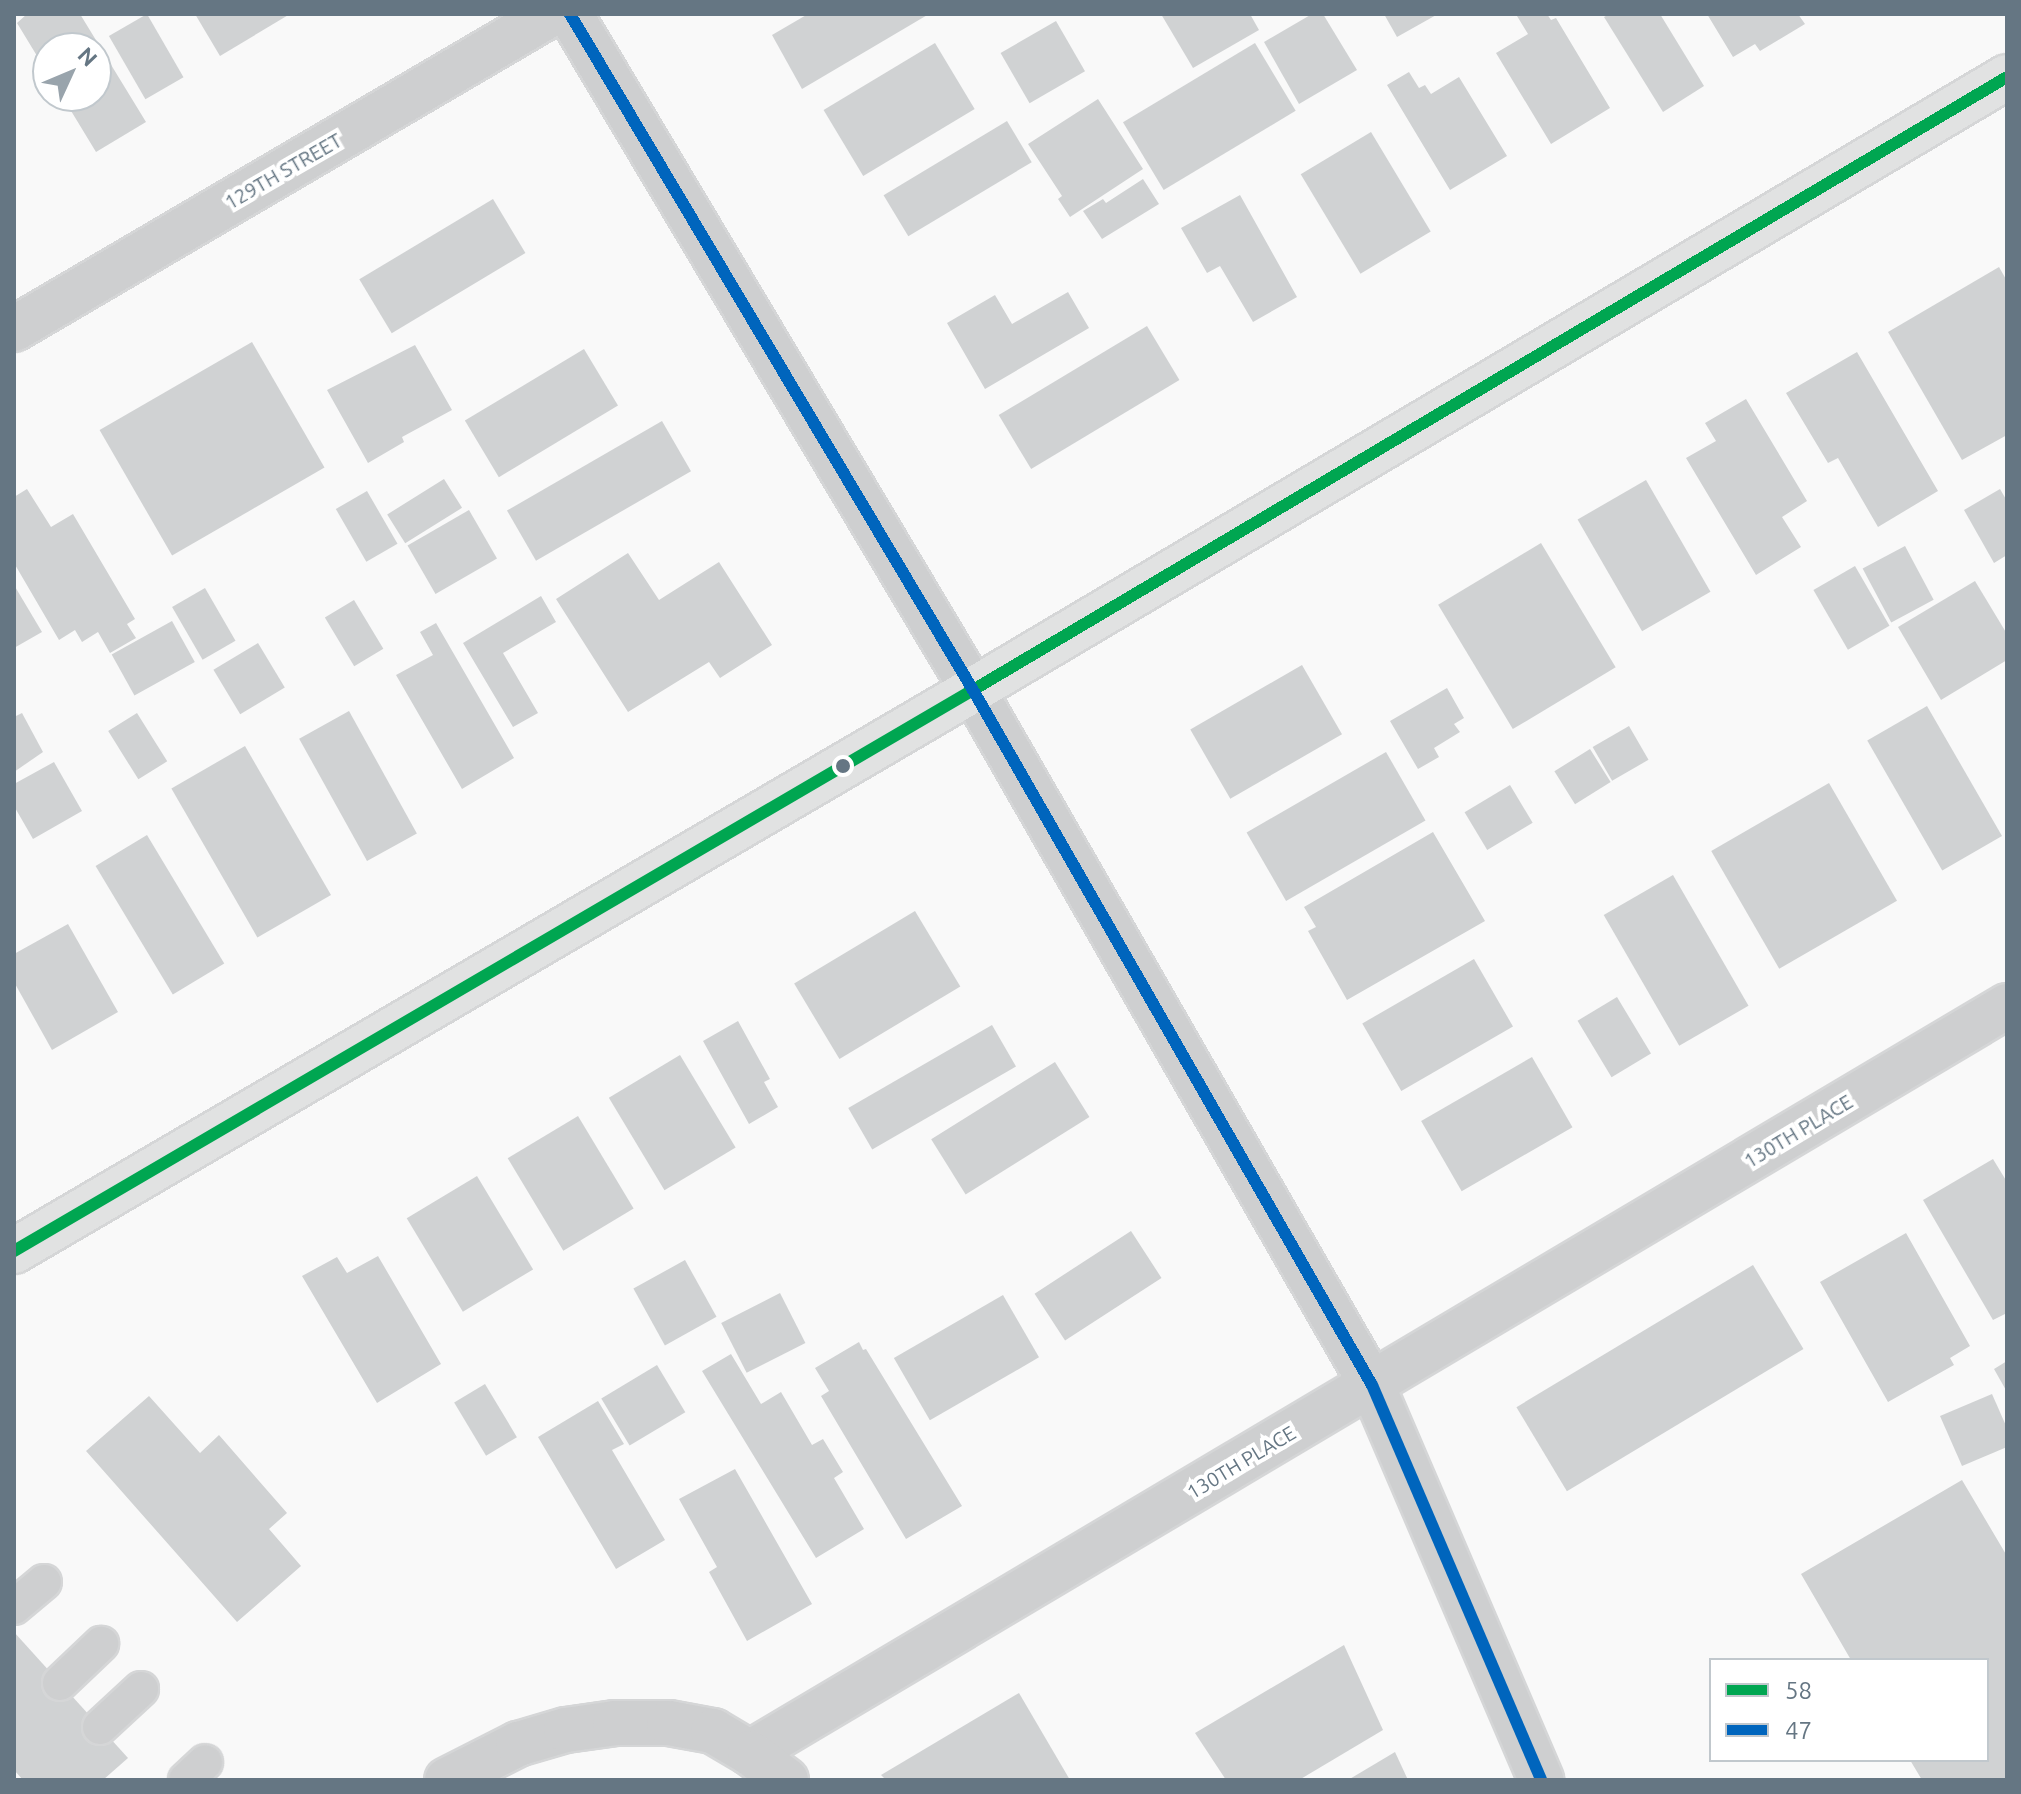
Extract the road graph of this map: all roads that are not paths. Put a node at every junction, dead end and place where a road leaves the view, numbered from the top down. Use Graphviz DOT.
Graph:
graph roads {
  1 [pos="551,14"];
  2 [pos="570,14"];
  3 [pos="2007,77"];
  4 [pos="14,329"];
  5 [pos="973,690"];
  6 [pos="2007,1006"];
  7 [pos="14,1251"];
  8 [pos="1372,1385"];
  9 [pos="44,1582"];
  10 [pos="14,1607"];
  11 [pos="101,1644"];
  12 [pos="60,1683"];
  13 [pos="141,1689"];
  14 [pos="100,1727"];
  15 [pos="750,1753"];
  16 [pos="447,1780"];
  17 [pos="786,1780"];
  18 [pos="1541,1780"];
  1 -- 4 [label="street, 129TH STREET"];
  2 -- 5 [label="street"];
  3 -- 5 [label="street"];
  5 -- 7 [label="street"];
  5 -- 8 [label="street"];
  6 -- 8 [label="street, 130TH PLACE"];
  8 -- 15 [label="street, 130TH PLACE"];
  8 -- 18 [label="street"];
  9 -- 10 [label="lane"];
  11 -- 12 [label="lane"];
  13 -- 14 [label="lane"];
  15 -- 16 [label="street"];
  15 -- 17 [label="street"];
}
